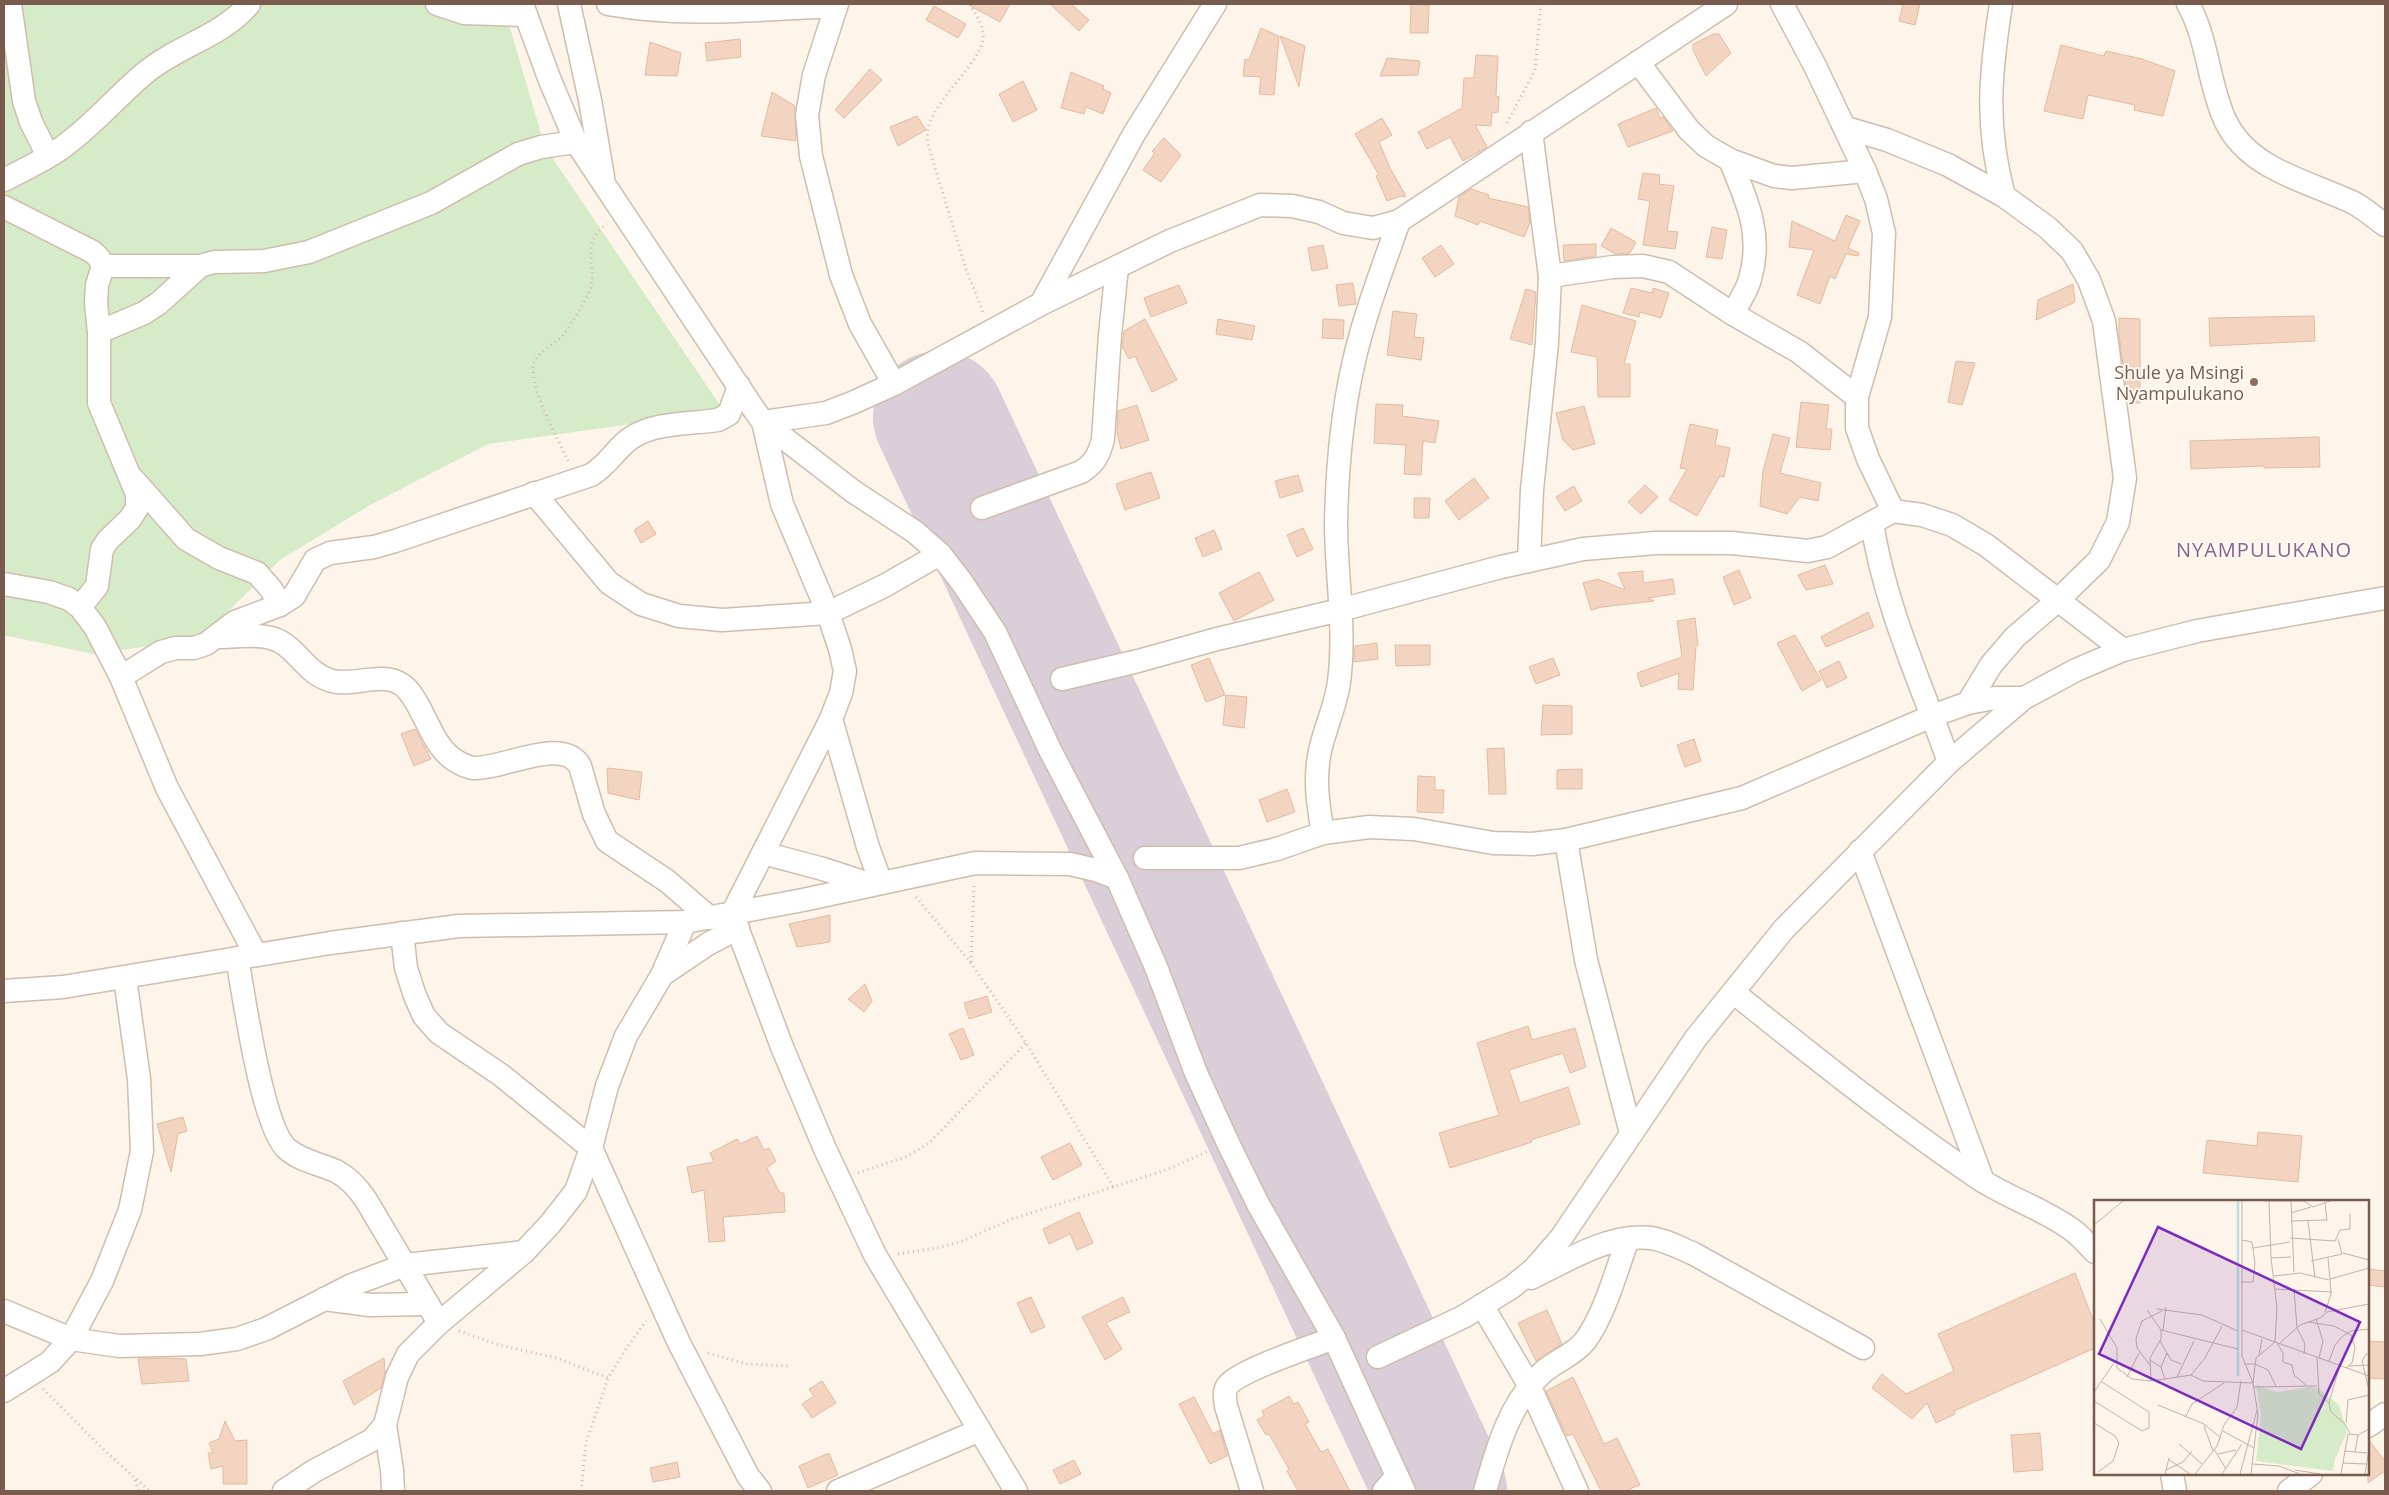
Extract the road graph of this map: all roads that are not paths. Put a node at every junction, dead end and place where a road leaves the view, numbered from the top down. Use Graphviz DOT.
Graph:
graph roads {
  1 [pos="10,4"];
  2 [pos="249,4"];
  3 [pos="437,4"];
  4 [pos="569,4"];
  5 [pos="608,4"];
  6 [pos="1216,4"];
  7 [pos="1726,4"];
  8 [pos="1782,4"];
  9 [pos="2001,4"];
  10 [pos="836,5"];
  11 [pos="2194,8"];
  12 [pos="524,9"];
  13 [pos="1638,62"];
  14 [pos="1846,128"];
  15 [pos="1532,132"];
  16 [pos="576,142"];
  17 [pos="48,156"];
  18 [pos="1730,160"];
  19 [pos="1865,171"];
  20 [pos="4,180"];
  21 [pos="605,184"];
  22 [pos="2004,196"];
  23 [pos="4,207"];
  24 [pos="1399,221"];
  25 [pos="2385,225"];
  26 [pos="103,266"];
  27 [pos="200,266"];
  28 [pos="1117,266"];
  29 [pos="1550,276"];
  30 [pos="1041,304"];
  31 [pos="1733,314"];
  32 [pos="99,332"];
  33 [pos="894,384"];
  34 [pos="739,386"];
  35 [pos="1857,397"];
  36 [pos="729,414"];
  37 [pos="759,416"];
  38 [pos="133,479"];
  39 [pos="534,493"];
  40 [pos="982,508"];
  41 [pos="1893,512"];
  42 [pos="1872,523"];
  43 [pos="940,554"];
  44 [pos="1529,561"];
  45 [pos="4,584"];
  46 [pos="2385,598"];
  47 [pos="2058,600"];
  48 [pos="280,605"];
  49 [pos="80,607"];
  50 [pos="1340,610"];
  51 [pos="828,614"];
  52 [pos="217,637"];
  53 [pos="2123,650"];
  54 [pos="121,677"];
  55 [pos="1062,679"];
  56 [pos="2024,698"];
  57 [pos="1968,703"];
  58 [pos="1932,716"];
  59 [pos="832,720"];
  60 [pos="1949,762"];
  61 [pos="1323,833"];
  62 [pos="1566,840"];
  63 [pos="1860,851"];
  64 [pos="763,854"];
  65 [pos="1145,858"];
  66 [pos="1117,878"];
  67 [pos="885,882"];
  68 [pos="727,920"];
  69 [pos="685,922"];
  70 [pos="402,933"];
  71 [pos="246,956"];
  72 [pos="662,975"];
  73 [pos="125,978"];
  74 [pos="4,991"];
  75 [pos="1733,992"];
  76 [pos="1631,1133"];
  77 [pos="592,1148"];
  78 [pos="1983,1181"];
  79 [pos="1628,1239"];
  80 [pos="2094,1251"];
  81 [pos="524,1252"];
  82 [pos="405,1265"];
  83 [pos="1512,1287"];
  84 [pos="324,1299"];
  85 [pos="428,1304"];
  86 [pos="1482,1305"];
  87 [pos="4,1312"];
  88 [pos="440,1323"];
  89 [pos="1334,1338"];
  90 [pos="71,1339"];
  91 [pos="1863,1348"];
  92 [pos="1378,1357"];
  93 [pos="1529,1385"];
  94 [pos="4,1391"];
  95 [pos="2385,1414"];
  96 [pos="385,1425"];
  97 [pos="2369,1425"];
  98 [pos="980,1430"];
  99 [pos="2172,1475"];
  100 [pos="2310,1475"];
  101 [pos="1395,1486"];
  102 [pos="284,1491"];
  103 [pos="393,1491"];
  104 [pos="760,1491"];
  105 [pos="838,1491"];
  106 [pos="1016,1491"];
  107 [pos="1252,1491"];
  108 [pos="1485,1491"];
  109 [pos="1577,1491"];
  110 [pos="2175,1491"];
  111 [pos="2290,1491"];
  1 -- 17 [label="street"];
  2 -- 17 [label="street"];
  3 -- 12 [label="street"];
  4 -- 21 [label="street"];
  5 -- 10 [label="street"];
  6 -- 30 [label="street"];
  7 -- 13 [label="street"];
  8 -- 14 [label="street"];
  9 -- 22 [label="street"];
  10 -- 33 [label="street"];
  11 -- 25 [label="street"];
  12 -- 16 [label="street"];
  13 -- 15 [label="street"];
  13 -- 18 [label="street"];
  14 -- 19 [label="street"];
  14 -- 22 [label="street"];
  15 -- 24 [label="street"];
  15 -- 29 [label="street"];
  16 -- 21 [label="street"];
  16 -- 27 [label="street"];
  17 -- 20 [label="street"];
  18 -- 19 [label="street"];
  18 -- 31 [label="street"];
  19 -- 35 [label="street"];
  21 -- 34 [label="street"];
  22 -- 47 [label="street"];
  23 -- 26 [label="street"];
  24 -- 28 [label="street"];
  24 -- 50 [label="street"];
  26 -- 27 [label="street"];
  26 -- 32 [label="street"];
  27 -- 32 [label="street"];
  28 -- 30 [label="street"];
  28 -- 40 [label="street"];
  29 -- 31 [label="street"];
  29 -- 44 [label="street"];
  30 -- 33 [label="street"];
  31 -- 35 [label="street"];
  32 -- 38 [label="street"];
  33 -- 37 [label="street"];
  34 -- 36 [label="street"];
  34 -- 37 [label="street"];
  35 -- 41 [label="street"];
  36 -- 37 [label="street"];
  36 -- 39 [label="street"];
  37 -- 43 [label="street"];
  37 -- 51 [label="street"];
  38 -- 48 [label="street"];
  38 -- 49 [label="street"];
  39 -- 48 [label="street"];
  39 -- 51 [label="street"];
  41 -- 42 [label="street"];
  41 -- 47 [label="street"];
  42 -- 44 [label="street"];
  42 -- 58 [label="street"];
  43 -- 51 [label="street"];
  43 -- 66 [label="street"];
  44 -- 50 [label="street"];
  45 -- 49 [label="street"];
  46 -- 53 [label="street"];
  47 -- 53 [label="street"];
  47 -- 57 [label="street"];
  48 -- 52 [label="street"];
  49 -- 54 [label="street"];
  50 -- 55 [label="street"];
  50 -- 61 [label="street"];
  51 -- 59 [label="street"];
  52 -- 54 [label="street"];
  52 -- 68 [label="street"];
  53 -- 56 [label="street"];
  54 -- 71 [label="street"];
  56 -- 57 [label="street"];
  56 -- 60 [label="street"];
  57 -- 58 [label="street"];
  58 -- 60 [label="street"];
  58 -- 62 [label="street"];
  59 -- 64 [label="street"];
  59 -- 67 [label="street"];
  60 -- 63 [label="street"];
  61 -- 62 [label="street"];
  61 -- 65 [label="street"];
  62 -- 76 [label="street"];
  63 -- 75 [label="street"];
  63 -- 78 [label="street"];
  64 -- 67 [label="street"];
  64 -- 68 [label="street"];
  66 -- 67 [label="street"];
  66 -- 89 [label="street"];
  67 -- 68 [label="street"];
  68 -- 69 [label="street"];
  68 -- 72 [label="street"];
  68 -- 98 [label="street"];
  69 -- 70 [label="street"];
  69 -- 72 [label="street"];
  70 -- 71 [label="street"];
  70 -- 77 [label="street"];
  71 -- 73 [label="street"];
  71 -- 82 [label="street"];
  72 -- 77 [label="street"];
  73 -- 74 [label="street"];
  73 -- 90 [label="street"];
  75 -- 76 [label="street"];
  75 -- 78 [label="street"];
  76 -- 83 [label="street"];
  77 -- 81 [label="street"];
  77 -- 104 [label="street"];
  78 -- 80 [label="street"];
  79 -- 83 [label="street"];
  79 -- 91 [label="street"];
  79 -- 93 [label="street"];
  81 -- 82 [label="street"];
  81 -- 88 [label="street"];
  82 -- 84 [label="street"];
  82 -- 85 [label="street"];
  83 -- 86 [label="street"];
  84 -- 85 [label="street"];
  84 -- 90 [label="street"];
  85 -- 88 [label="street"];
  86 -- 92 [label="street"];
  86 -- 93 [label="street"];
  87 -- 90 [label="street"];
  88 -- 96 [label="street"];
  89 -- 101 [label="street"];
  89 -- 107 [label="street"];
  90 -- 94 [label="street"];
  93 -- 108 [label="street"];
  93 -- 109 [label="street"];
  95 -- 97 [label="street"];
  96 -- 102 [label="street"];
  96 -- 103 [label="street"];
  98 -- 105 [label="street"];
  98 -- 106 [label="street"];
  99 -- 110 [label="street"];
  100 -- 111 [label="street"];
}
